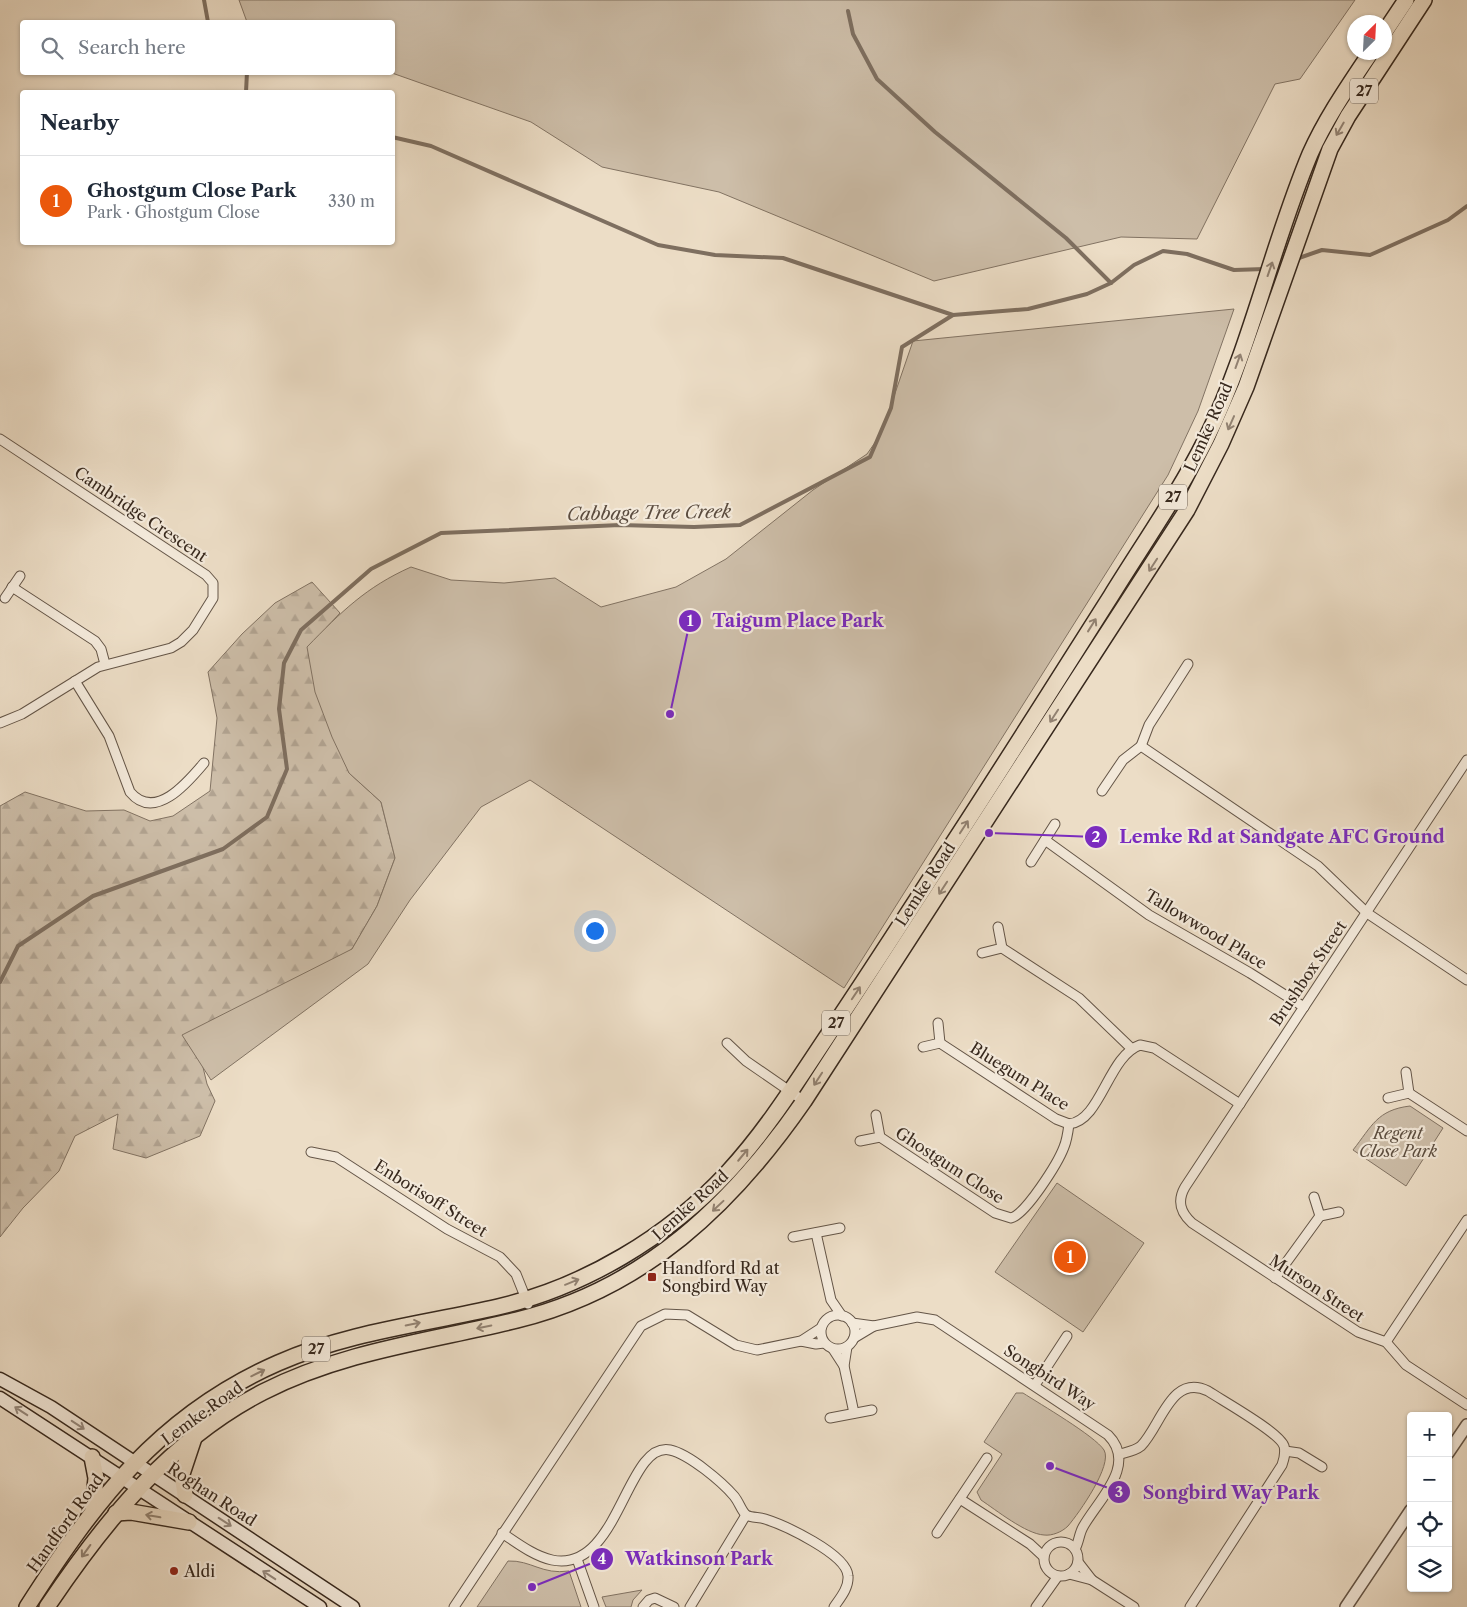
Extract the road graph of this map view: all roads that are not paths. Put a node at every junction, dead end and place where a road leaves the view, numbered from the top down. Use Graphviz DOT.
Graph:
graph roads {
  1 [pos="1406,0"];
  2 [pos="1424,0"];
  3 [pos="1392,21"];
  4 [pos="1366,60"];
  5 [pos="0,440"];
  6 [pos="20,576"];
  7 [pos="12,587"];
  8 [pos="5,598"];
  9 [pos="106,664"];
  10 [pos="1188,664"];
  11 [pos="75,681"];
  12 [pos="0,722"];
  13 [pos="1141,746"];
  14 [pos="1467,760"];
  15 [pos="204,762"];
  16 [pos="1102,791"];
  17 [pos="1056,824"];
  18 [pos="1045,840"];
  19 [pos="1031,862"];
  20 [pos="1367,913"];
  21 [pos="998,926"];
  22 [pos="1002,948"];
  23 [pos="982,953"];
  24 [pos="1467,980"];
  25 [pos="1304,1007"];
  26 [pos="938,1023"];
  27 [pos="727,1043"];
  28 [pos="940,1043"];
  29 [pos="922,1048"];
  30 [pos="1132,1049"];
  31 [pos="1406,1072"];
  32 [pos="790,1092"];
  33 [pos="1410,1093"];
  34 [pos="1388,1098"];
  35 [pos="804,1101"];
  36 [pos="1240,1104"];
  37 [pos="876,1115"];
  38 [pos="1069,1124"];
  39 [pos="1467,1131"];
  40 [pos="880,1137"];
  41 [pos="860,1142"];
  42 [pos="311,1152"];
  43 [pos="1314,1197"];
  44 [pos="1180,1205"];
  45 [pos="1339,1212"];
  46 [pos="1320,1216"];
  47 [pos="1467,1220"];
  48 [pos="840,1228"];
  49 [pos="816,1233"];
  50 [pos="793,1237"];
  51 [pos="1275,1278"];
  52 [pos="526,1299"];
  53 [pos="831,1300"];
  54 [pos="532,1316"];
  55 [pos="842,1316"];
  56 [pos="829,1318"];
  57 [pos="852,1323"];
  58 [pos="874,1326"];
  59 [pos="821,1328"];
  60 [pos="1067,1336"];
  61 [pos="854,1338"];
  62 [pos="801,1341"];
  63 [pos="1386,1342"];
  64 [pos="824,1343"];
  65 [pos="847,1346"];
  66 [pos="833,1349"];
  67 [pos="844,1366"];
  68 [pos="0,1379"];
  69 [pos="1034,1385"];
  70 [pos="0,1398"];
  71 [pos="1467,1405"];
  72 [pos="872,1410"];
  73 [pos="854,1413"];
  74 [pos="830,1418"];
  75 [pos="1467,1425"];
  76 [pos="194,1438"];
  77 [pos="1452,1447"];
  78 [pos="1285,1451"];
  79 [pos="1120,1454"];
  80 [pos="92,1457"];
  81 [pos="987,1458"];
  82 [pos="134,1462"];
  83 [pos="1322,1467"];
  84 [pos="152,1474"];
  85 [pos="121,1476"];
  86 [pos="138,1488"];
  87 [pos="185,1495"];
  88 [pos="960,1499"];
  89 [pos="93,1510"];
  90 [pos="116,1512"];
  91 [pos="746,1515"];
  92 [pos="1407,1516"];
  93 [pos="190,1522"];
  94 [pos="1082,1529"];
  95 [pos="502,1533"];
  96 [pos="937,1533"];
  97 [pos="1066,1543"];
  98 [pos="1030,1544"];
  99 [pos="1049,1547"];
  100 [pos="1075,1549"];
  101 [pos="1044,1557"];
  102 [pos="577,1559"];
  103 [pos="1078,1562"];
  104 [pos="1054,1574"];
  105 [pos="1069,1574"];
  106 [pos="1092,1580"];
  107 [pos="1189,1606"];
  108 [pos="27,1607"];
  109 [pos="47,1607"];
  110 [pos="320,1607"];
  111 [pos="353,1607"];
  112 [pos="454,1607"];
  113 [pos="594,1607"];
  114 [pos="643,1607"];
  115 [pos="674,1607"];
  116 [pos="690,1607"];
  117 [pos="834,1607"];
  118 [pos="1036,1607"];
  119 [pos="1134,1607"];
  120 [pos="1346,1607"];
  1 -- 3 [label="main road"];
  2 -- 35 [label="main road, Lemke Road / 27, one-way"];
  32 -- 4 [label="main road, Lemke Road / 27, one-way"];
  5 -- 9 [label="street, Cambridge Crescent"];
  6 -- 7 [label="street"];
  7 -- 8 [label="street"];
  7 -- 9 [label="street"];
  9 -- 11 [label="street, Cambridge Crescent"];
  10 -- 13 [label="street"];
  11 -- 12 [label="street, Cambridge Crescent"];
  11 -- 15 [label="street"];
  13 -- 16 [label="street"];
  13 -- 20 [label="street"];
  14 -- 20 [label="street, Brushbox Street"];
  17 -- 18 [label="street"];
  18 -- 19 [label="street"];
  18 -- 25 [label="street, Tallowwood Place"];
  20 -- 24 [label="street"];
  20 -- 25 [label="street, Brushbox Street"];
  21 -- 22 [label="street"];
  22 -- 23 [label="street"];
  22 -- 30 [label="street"];
  25 -- 36 [label="street, Brushbox Street"];
  26 -- 28 [label="street"];
  27 -- 32 [label="street"];
  28 -- 29 [label="street"];
  28 -- 38 [label="street, Bluegum Place"];
  30 -- 36 [label="street"];
  30 -- 38 [label="street, Bluegum Place"];
  31 -- 33 [label="street"];
  32 -- 35 [label="street"];
  52 -- 32 [label="main road, Lemke Road / 27, one-way"];
  33 -- 34 [label="street"];
  33 -- 39 [label="street"];
  35 -- 54 [label="main road, Lemke Road / 27, one-way"];
  36 -- 44 [label="street, Brushbox Street"];
  37 -- 40 [label="street, Ghostgum Close"];
  38 -- 40 [label="street, Ghostgum Close"];
  40 -- 41 [label="street, Ghostgum Close"];
  42 -- 52 [label="street, Enborisoff Street"];
  43 -- 46 [label="street"];
  44 -- 51 [label="street, Murson Street"];
  45 -- 46 [label="street"];
  46 -- 51 [label="street"];
  47 -- 63 [label="street"];
  48 -- 49 [label="street"];
  49 -- 50 [label="street"];
  49 -- 53 [label="street"];
  51 -- 63 [label="street, Murson Street"];
  52 -- 54 [label="street, Enborisoff Street"];
  82 -- 52 [label="main road, Lemke Road / 27, one-way"];
  53 -- 55 [label="street"];
  53 -- 56 [label="street"];
  54 -- 76 [label="main road, Lemke Road / 27, one-way"];
  55 -- 56 [label="street"];
  55 -- 57 [label="street"];
  56 -- 59 [label="street"];
  57 -- 58 [label="street, Songbird Way"];
  57 -- 61 [label="street"];
  58 -- 61 [label="street, Songbird Way"];
  58 -- 69 [label="street, Songbird Way"];
  59 -- 62 [label="street"];
  59 -- 64 [label="street"];
  60 -- 69 [label="street"];
  61 -- 65 [label="street"];
  62 -- 64 [label="street"];
  62 -- 95 [label="street"];
  63 -- 71 [label="street"];
  64 -- 66 [label="street"];
  65 -- 66 [label="street"];
  65 -- 67 [label="street"];
  66 -- 67 [label="street"];
  67 -- 73 [label="street"];
  68 -- 82 [label="main road, Roghan Road, one-way"];
  69 -- 79 [label="street, Songbird Way"];
  80 -- 70 [label="main road, one-way"];
  72 -- 73 [label="street"];
  73 -- 74 [label="street"];
  75 -- 77 [label="street"];
  76 -- 84 [label="main road, Lemke Road / 27"];
  76 -- 87 [label="main road"];
  78 -- 79 [label="street"];
  78 -- 83 [label="street"];
  78 -- 107 [label="street"];
  79 -- 94 [label="street"];
  80 -- 85 [label="main road"];
  80 -- 89 [label="main road"];
  81 -- 88 [label="street"];
  82 -- 84 [label="main road, Roghan Road"];
  82 -- 85 [label="main road, Handford Road / 27"];
  84 -- 86 [label="main road, Handford Road / 27"];
  84 -- 87 [label="main road, Roghan Road"];
  85 -- 86 [label="main road"];
  85 -- 89 [label="main road, Handford Road / 27"];
  86 -- 90 [label="main road, Handford Road / 27"];
  86 -- 93 [label="main road"];
  87 -- 111 [label="main road, Roghan Road, one-way"];
  88 -- 96 [label="street"];
  88 -- 98 [label="street"];
  89 -- 108 [label="main road, Handford Road / 27"];
  93 -- 90 [label="main road, one-way"];
  90 -- 109 [label="main road, Handford Road / 27, one-way"];
  91 -- 102 [label="street"];
  91 -- 116 [label="street"];
  91 -- 117 [label="street"];
  92 -- 120 [label="street"];
  110 -- 93 [label="main road, one-way"];
  94 -- 97 [label="street"];
  94 -- 100 [label="street"];
  95 -- 102 [label="street"];
  95 -- 112 [label="street"];
  97 -- 99 [label="street"];
  97 -- 100 [label="street"];
  98 -- 99 [label="street"];
  98 -- 101 [label="street"];
  99 -- 101 [label="street"];
  100 -- 103 [label="street"];
  101 -- 104 [label="street"];
  102 -- 113 [label="street"];
  103 -- 105 [label="street"];
  103 -- 106 [label="street"];
  104 -- 105 [label="street"];
  104 -- 118 [label="street"];
  105 -- 106 [label="street"];
  106 -- 119 [label="street"];
  114 -- 115 [label="street"];
}
